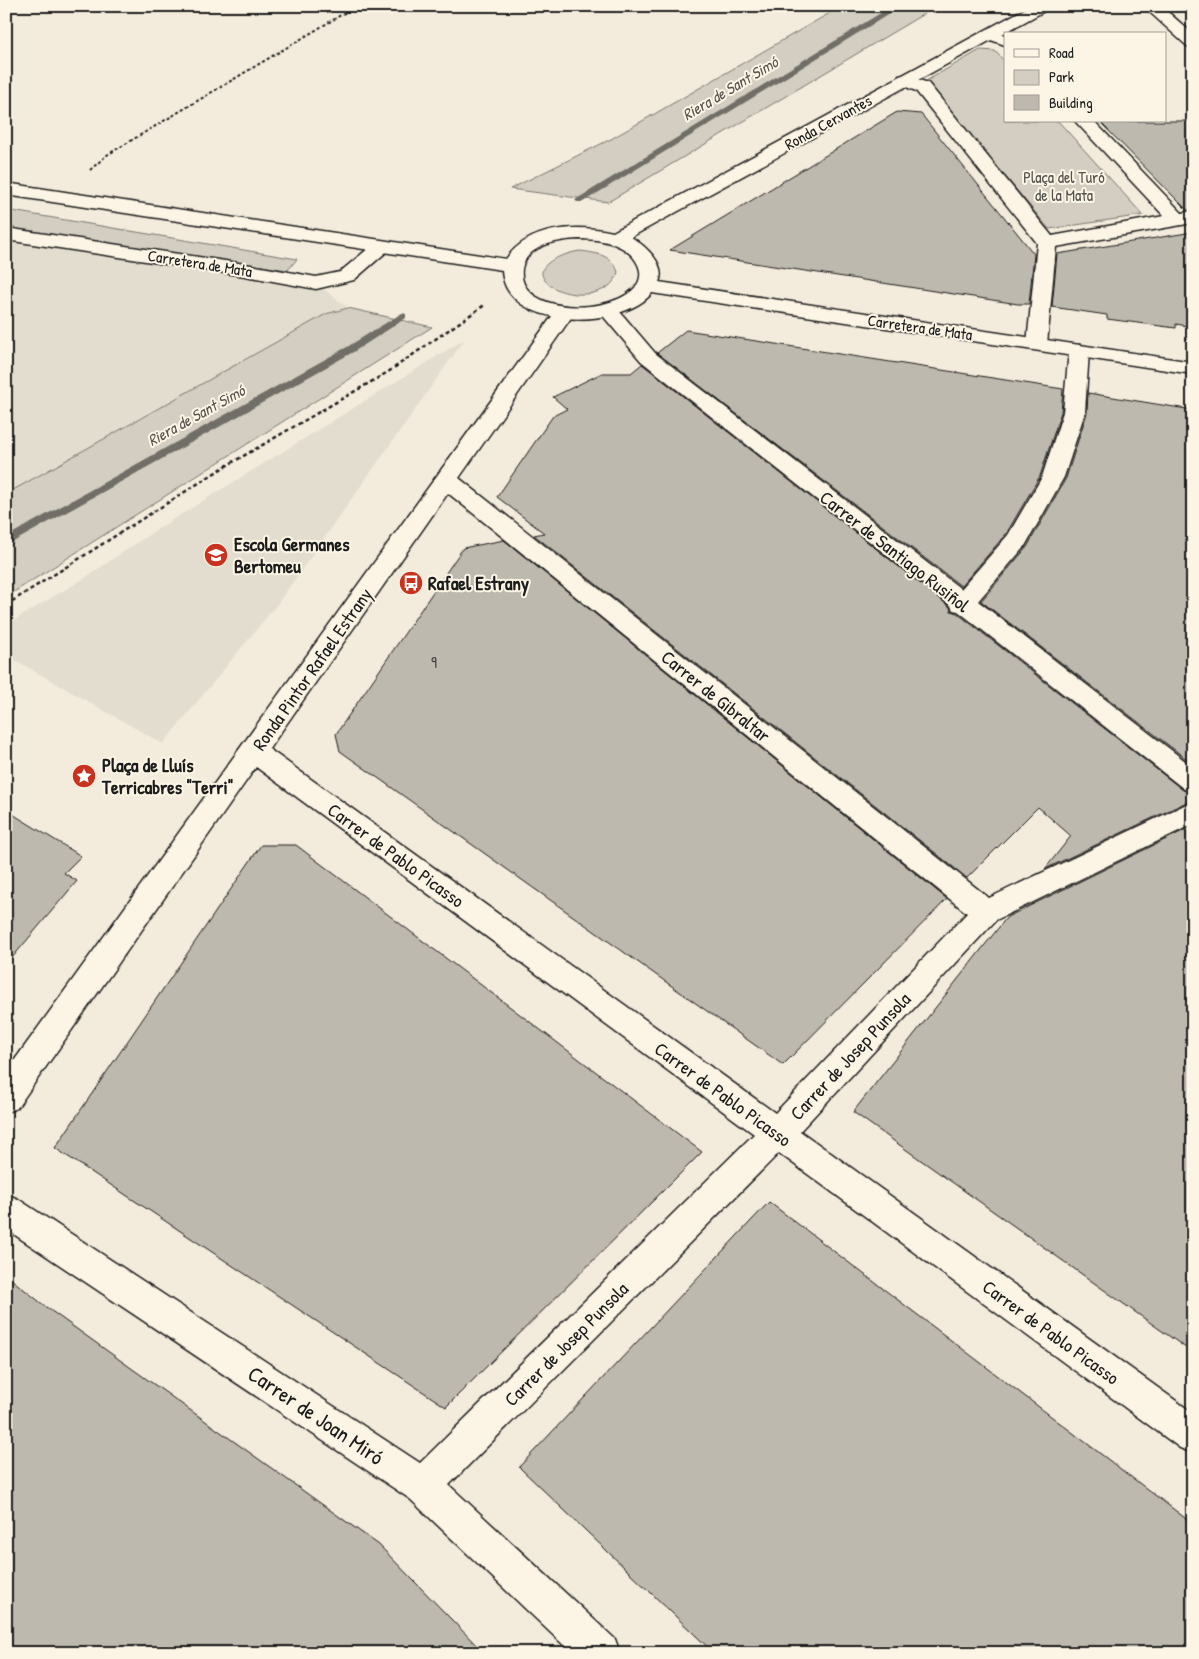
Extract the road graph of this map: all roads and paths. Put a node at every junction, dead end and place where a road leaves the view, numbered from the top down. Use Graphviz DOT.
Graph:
graph roads {
  1 [pos="356,6"];
  2 [pos="1042,6"];
  3 [pos="1151,6"];
  4 [pos="1005,32"];
  5 [pos="998,37"];
  6 [pos="1193,43"];
  7 [pos="905,80"];
  8 [pos="1085,122"];
  9 [pos="6,189"];
  10 [pos="60,197"];
  11 [pos="1185,218"];
  12 [pos="6,234"];
  13 [pos="615,238"];
  14 [pos="1047,243"];
  15 [pos="382,247"];
  16 [pos="512,275"];
  17 [pos="646,286"];
  18 [pos="608,310"];
  19 [pos="565,312"];
  20 [pos="1037,344"];
  21 [pos="1079,351"];
  22 [pos="1193,368"];
  23 [pos="446,479"];
  24 [pos="962,604"];
  25 [pos="6,605"];
  26 [pos="254,752"];
  27 [pos="1193,782"];
  28 [pos="1193,812"];
  29 [pos="986,912"];
  30 [pos="6,1098"];
  31 [pos="777,1133"];
  32 [pos="6,1210"];
  33 [pos="1193,1435"];
  34 [pos="423,1486"];
  35 [pos="601,1653"];
  1 -- 10 [label="path"];
  2 -- 4 [label="street, Ronda Cervantes"];
  3 -- 6 [label="street"];
  5 -- 7 [label="street, Ronda Cervantes"];
  7 -- 13 [label="street, Ronda Cervantes"];
  7 -- 14 [label="street"];
  8 -- 11 [label="street"];
  9 -- 10 [label="street"];
  10 -- 15 [label="street"];
  11 -- 14 [label="street"];
  12 -- 15 [label="street, Carretera de Mata"];
  13 -- 16 [label="street"];
  13 -- 17 [label="street"];
  14 -- 20 [label="street"];
  15 -- 16 [label="street"];
  16 -- 19 [label="street"];
  16 -- 25 [label="path"];
  17 -- 18 [label="street"];
  17 -- 20 [label="street, Carretera de Mata"];
  18 -- 19 [label="street"];
  18 -- 24 [label="street, Carrer de Santiago Rusiñol"];
  19 -- 23 [label="street, Ronda Pintor Rafael Estrany"];
  20 -- 21 [label="street, Carretera de Mata"];
  21 -- 22 [label="street, Carretera de Mata"];
  21 -- 24 [label="street"];
  23 -- 26 [label="street, Ronda Pintor Rafael Estrany"];
  23 -- 29 [label="street, Carrer de Gibraltar"];
  24 -- 27 [label="street, Carrer de Santiago Rusiñol"];
  26 -- 30 [label="street, Ronda Pintor Rafael Estrany"];
  26 -- 31 [label="street, Carrer de Pablo Picasso"];
  28 -- 29 [label="street, Carrer de Josep Punsola"];
  29 -- 31 [label="street, Carrer de Josep Punsola"];
  31 -- 33 [label="street, Carrer de Pablo Picasso"];
  31 -- 34 [label="street, Carrer de Josep Punsola"];
  32 -- 34 [label="street, Carrer de Joan Miró"];
  34 -- 35 [label="street, Carrer de Joan Miró"];
}
